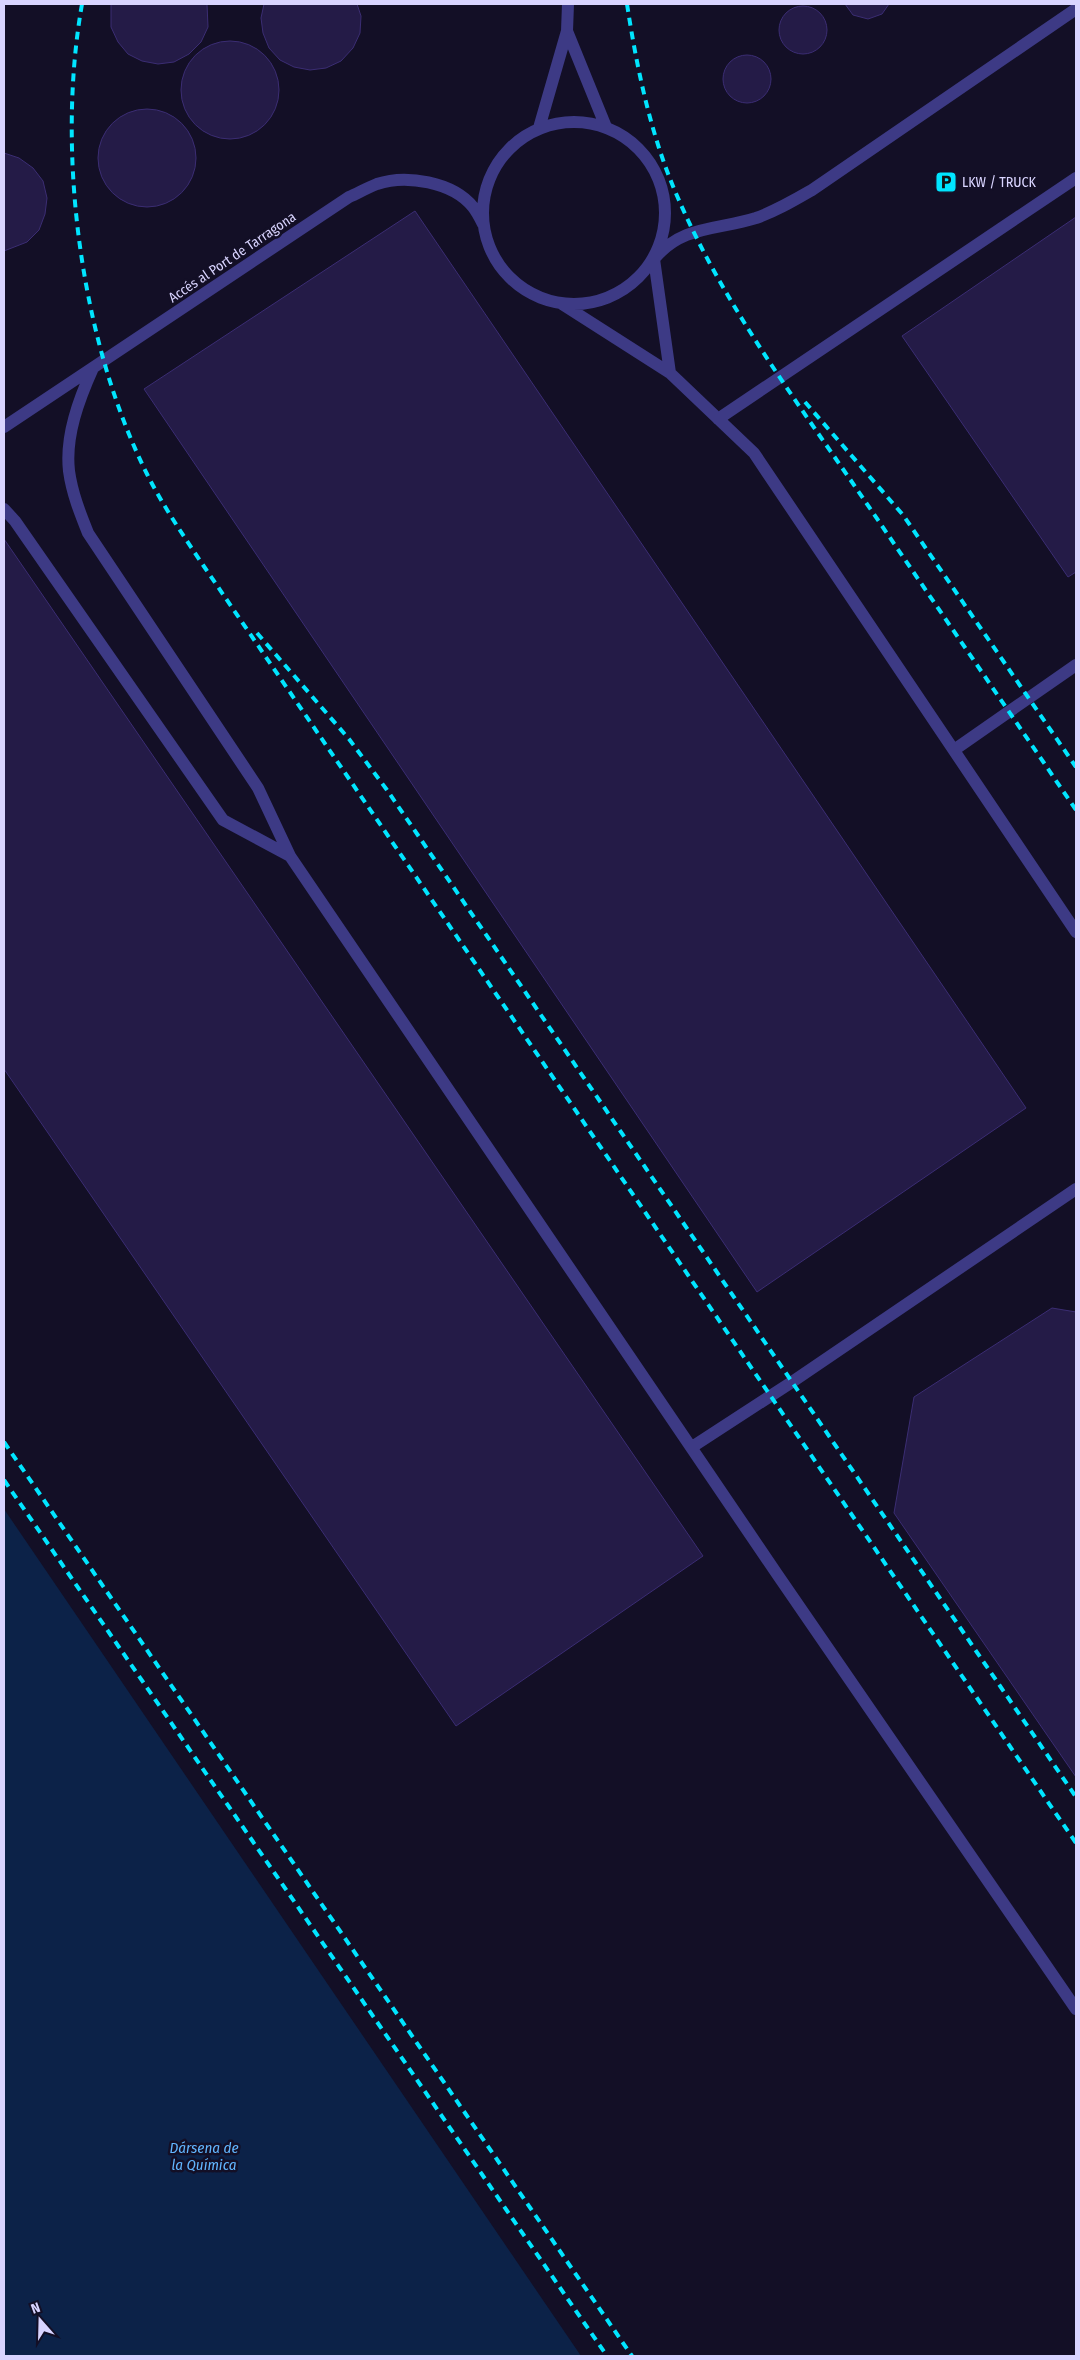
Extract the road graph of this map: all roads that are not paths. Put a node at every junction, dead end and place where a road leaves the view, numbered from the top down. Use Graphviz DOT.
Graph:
graph roads {
  1 [pos="568,4"];
  2 [pos="1076,10"];
  3 [pos="567,31"];
  4 [pos="606,127"];
  5 [pos="539,128"];
  6 [pos="1076,178"];
  7 [pos="483,224"];
  8 [pos="654,259"];
  9 [pos="562,304"];
  10 [pos="93,368"];
  11 [pos="670,373"];
  12 [pos="718,419"];
  13 [pos="4,427"];
  14 [pos="4,509"];
  15 [pos="1076,665"];
  16 [pos="954,750"];
  17 [pos="290,856"];
  18 [pos="1076,932"];
  19 [pos="1076,1189"];
  20 [pos="692,1447"];
  21 [pos="1076,2009"];
  1 -- 3 [label="lane"];
  2 -- 8 [label="lane"];
  3 -- 4 [label="lane"];
  3 -- 5 [label="lane"];
  4 -- 5 [label="lane"];
  4 -- 8 [label="lane"];
  5 -- 7 [label="lane"];
  6 -- 12 [label="lane"];
  7 -- 9 [label="lane"];
  7 -- 10 [label="lane, Accés al Port de Tarragona"];
  8 -- 9 [label="lane"];
  8 -- 11 [label="lane"];
  9 -- 11 [label="lane"];
  10 -- 13 [label="lane, Accés al Port de Tarragona"];
  10 -- 17 [label="lane"];
  11 -- 12 [label="lane"];
  12 -- 16 [label="lane"];
  14 -- 17 [label="lane"];
  15 -- 16 [label="lane"];
  16 -- 18 [label="lane"];
  17 -- 20 [label="lane"];
  19 -- 20 [label="lane"];
  20 -- 21 [label="lane"];
}
